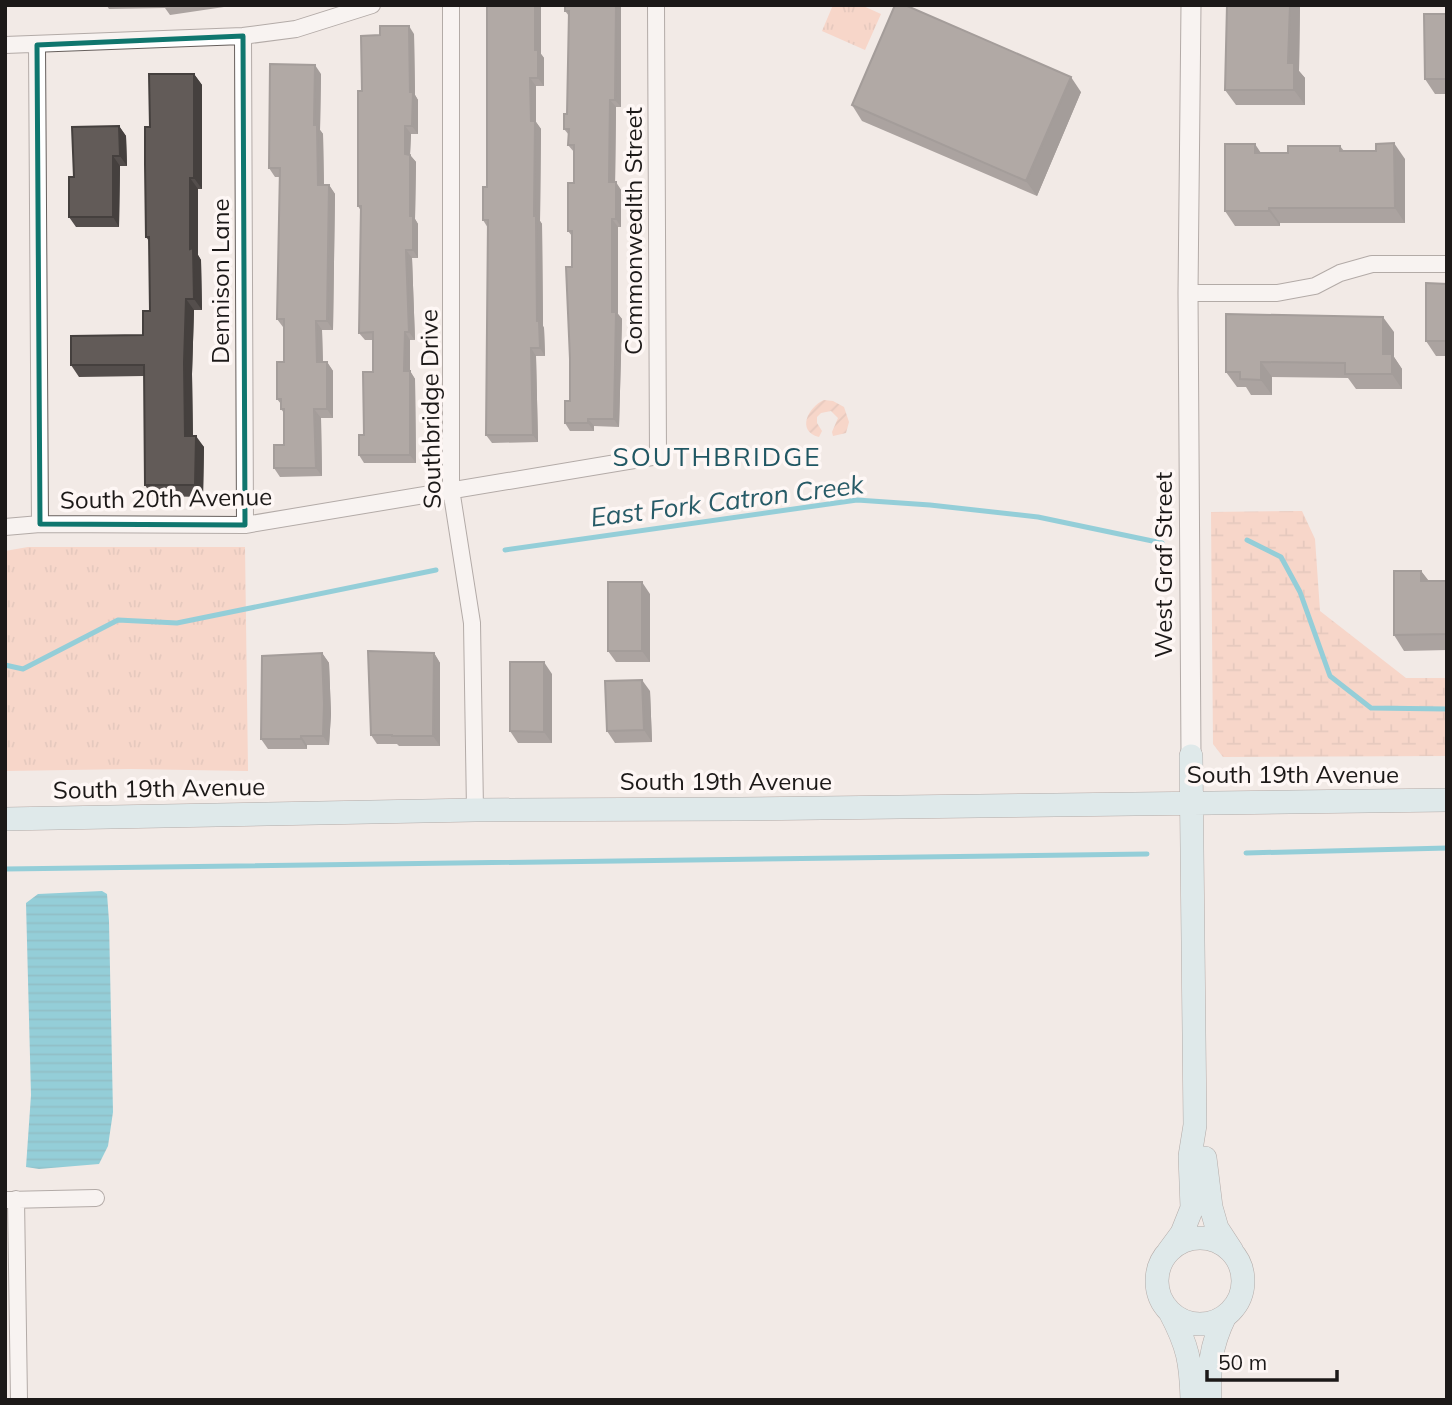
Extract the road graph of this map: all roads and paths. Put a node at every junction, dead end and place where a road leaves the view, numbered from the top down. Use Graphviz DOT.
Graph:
graph roads {
  1 [pos="372,5"];
  2 [pos="451,5"];
  3 [pos="656,5"];
  4 [pos="1191,5"];
  5 [pos="243,36"];
  6 [pos="37,45"];
  7 [pos="5,46"];
  8 [pos="1447,264"];
  9 [pos="1188,293"];
  10 [pos="658,456"];
  11 [pos="451,489"];
  12 [pos="40,523"];
  13 [pos="245,525"];
  14 [pos="5,527"];
  15 [pos="1191,756"];
  16 [pos="1447,800"];
  17 [pos="1191,802"];
  18 [pos="475,810"];
  19 [pos="5,818"];
  20 [pos="1195,1125"];
  21 [pos="96,1198"];
  22 [pos="11,1200"];
  23 [pos="1168,1252"];
  24 [pos="1233,1252"];
  25 [pos="1168,1310"];
  26 [pos="1225,1316"];
  27 [pos="19,1400"];
  28 [pos="1192,1400"];
  29 [pos="1210,1400"];
  1 -- 5 [label="street"];
  2 -- 11 [label="street, Southbridge Drive"];
  3 -- 10 [label="street, Commonwealth Street"];
  4 -- 9 [label="street, West Graf Street"];
  5 -- 6 [label="street"];
  5 -- 13 [label="street, Dennison Lane"];
  6 -- 7 [label="street"];
  6 -- 12 [label="street"];
  8 -- 9 [label="street"];
  9 -- 15 [label="street, West Graf Street"];
  10 -- 11 [label="street, South 20th Avenue"];
  11 -- 13 [label="street, South 20th Avenue"];
  11 -- 18 [label="street, Southbridge Drive"];
  12 -- 13 [label="street, South 20th Avenue"];
  12 -- 14 [label="street, South 20th Avenue"];
  15 -- 17 [label="main road, West Graf Street"];
  16 -- 17 [label="main road, South 19th Avenue"];
  17 -- 18 [label="main road, South 19th Avenue"];
  17 -- 20 [label="main road, West Graf Street"];
  18 -- 19 [label="main road, South 19th Avenue"];
  20 -- 23 [label="main road, West Graf Street"];
  20 -- 24 [label="main road, West Graf Street"];
  21 -- 22 [label="street"];
  22 -- 27 [label="street"];
  23 -- 24 [label="main road"];
  23 -- 25 [label="main road"];
  24 -- 26 [label="main road"];
  25 -- 26 [label="main road"];
  25 -- 28 [label="main road"];
  26 -- 29 [label="main road"];
}
